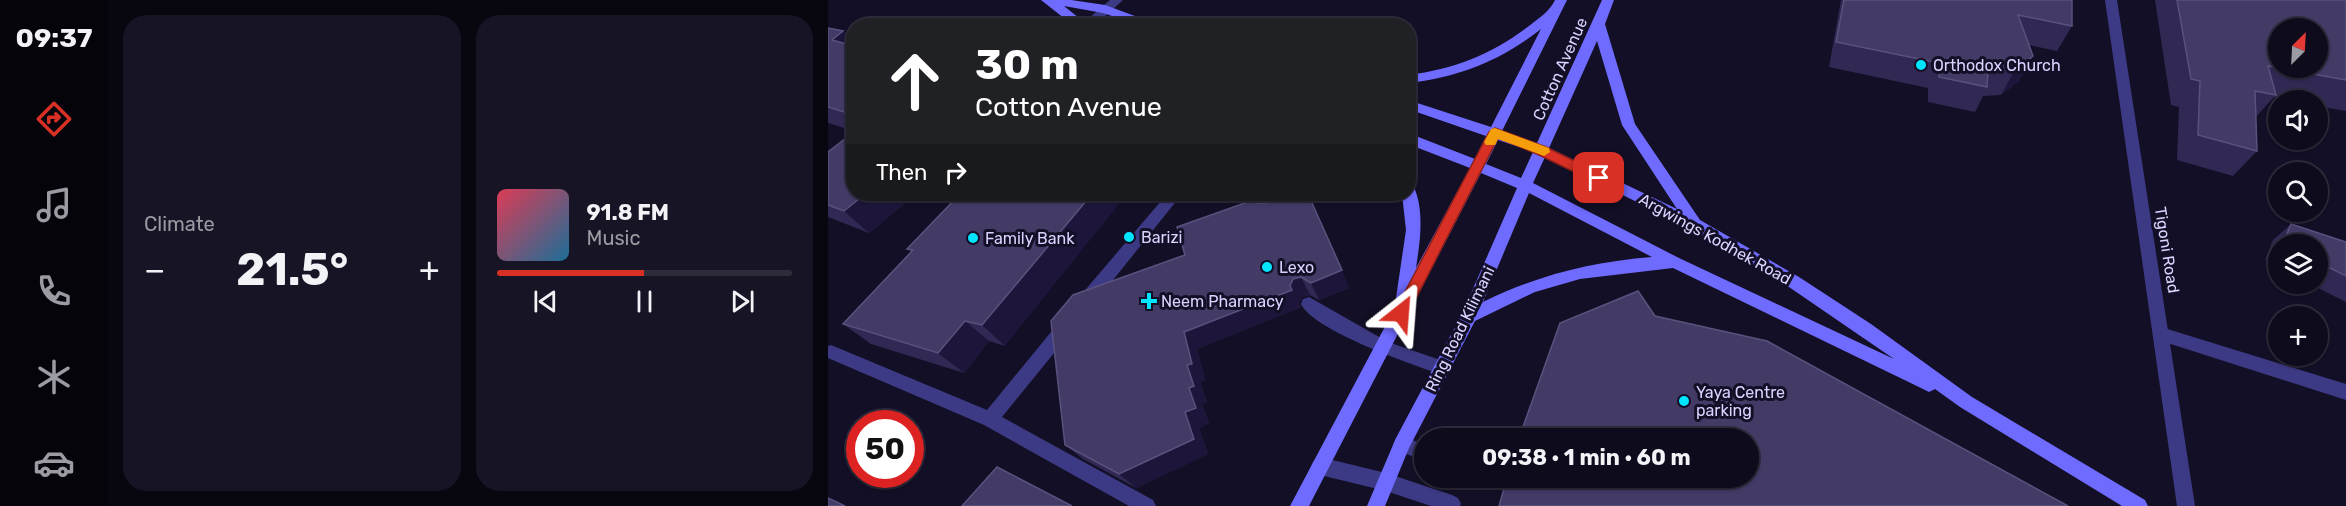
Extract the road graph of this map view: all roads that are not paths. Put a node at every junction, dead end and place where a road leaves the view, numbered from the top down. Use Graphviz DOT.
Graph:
graph roads {
  1 [pos="1048,0"];
  2 [pos="1117,0"];
  3 [pos="1608,0"];
  4 [pos="2111,0"];
  5 [pos="1559,5"];
  6 [pos="1105,9"];
  7 [pos="1074,18"];
  8 [pos="1094,18"];
  9 [pos="1132,18"];
  10 [pos="1599,24"];
  11 [pos="1416,78"];
  12 [pos="1416,107"];
  13 [pos="1495,132"];
  14 [pos="1416,141"];
  15 [pos="1542,150"];
  16 [pos="1478,166"];
  17 [pos="1525,184"];
  18 [pos="1169,201"];
  19 [pos="1412,201"];
  20 [pos="1695,225"];
  21 [pos="1674,262"];
  22 [pos="1309,304"];
  23 [pos="1401,313"];
  24 [pos="1468,316"];
  25 [pos="2161,334"];
  26 [pos="1383,347"];
  27 [pos="831,352"];
  28 [pos="1443,368"];
  29 [pos="2346,392"];
  30 [pos="1966,402"];
  31 [pos="990,419"];
  32 [pos="1402,444"];
  33 [pos="1414,449"];
  34 [pos="1320,466"];
  35 [pos="1386,482"];
  36 [pos="1148,506"];
  37 [pos="1299,506"];
  38 [pos="1376,506"];
  39 [pos="1451,506"];
  40 [pos="2139,506"];
  41 [pos="2187,506"];
  1 -- 6 [label="main road"];
  1 -- 7 [label="main road"];
  2 -- 6 [label="street"];
  3 -- 10 [label="main road, Cotton Avenue"];
  4 -- 25 [label="street, Tigoni Road"];
  5 -- 11 [label="main road"];
  5 -- 13 [label="main road, Cotton Avenue"];
  6 -- 8 [label="street"];
  6 -- 9 [label="main road"];
  10 -- 15 [label="main road, Cotton Avenue"];
  10 -- 20 [label="main road"];
  12 -- 13 [label="main road, Argwings Kodhek Road"];
  13 -- 15 [label="main road, Argwings Kodhek Road"];
  13 -- 16 [label="main road, Cotton Avenue"];
  14 -- 16 [label="main road, Argwings Kodhek Road"];
  15 -- 17 [label="main road, Ring Road Kilimani"];
  15 -- 20 [label="main road, Argwings Kodhek Road"];
  16 -- 17 [label="main road, Argwings Kodhek Road"];
  16 -- 23 [label="main road"];
  17 -- 21 [label="main road, Argwings Kodhek Road"];
  17 -- 24 [label="main road, Ring Road Kilimani"];
  18 -- 31 [label="street"];
  19 -- 23 [label="main road"];
  20 -- 30 [label="main road, Argwings Kodhek Road"];
  21 -- 24 [label="main road"];
  21 -- 30 [label="main road, Argwings Kodhek Road"];
  22 -- 26 [label="street"];
  23 -- 26 [label="main road"];
  24 -- 28 [label="main road, Ring Road Kilimani"];
  25 -- 29 [label="street"];
  25 -- 41 [label="street, Tigoni Road"];
  26 -- 28 [label="street"];
  26 -- 34 [label="main road"];
  27 -- 31 [label="street"];
  28 -- 32 [label="main road, Ring Road Kilimani"];
  30 -- 40 [label="main road, Argwings Kodhek Road"];
  31 -- 36 [label="street"];
  32 -- 33 [label="street"];
  32 -- 35 [label="main road, Ring Road Kilimani"];
  34 -- 35 [label="street"];
  34 -- 37 [label="main road"];
  35 -- 38 [label="main road, Ring Road Kilimani"];
  35 -- 39 [label="street"];
}
